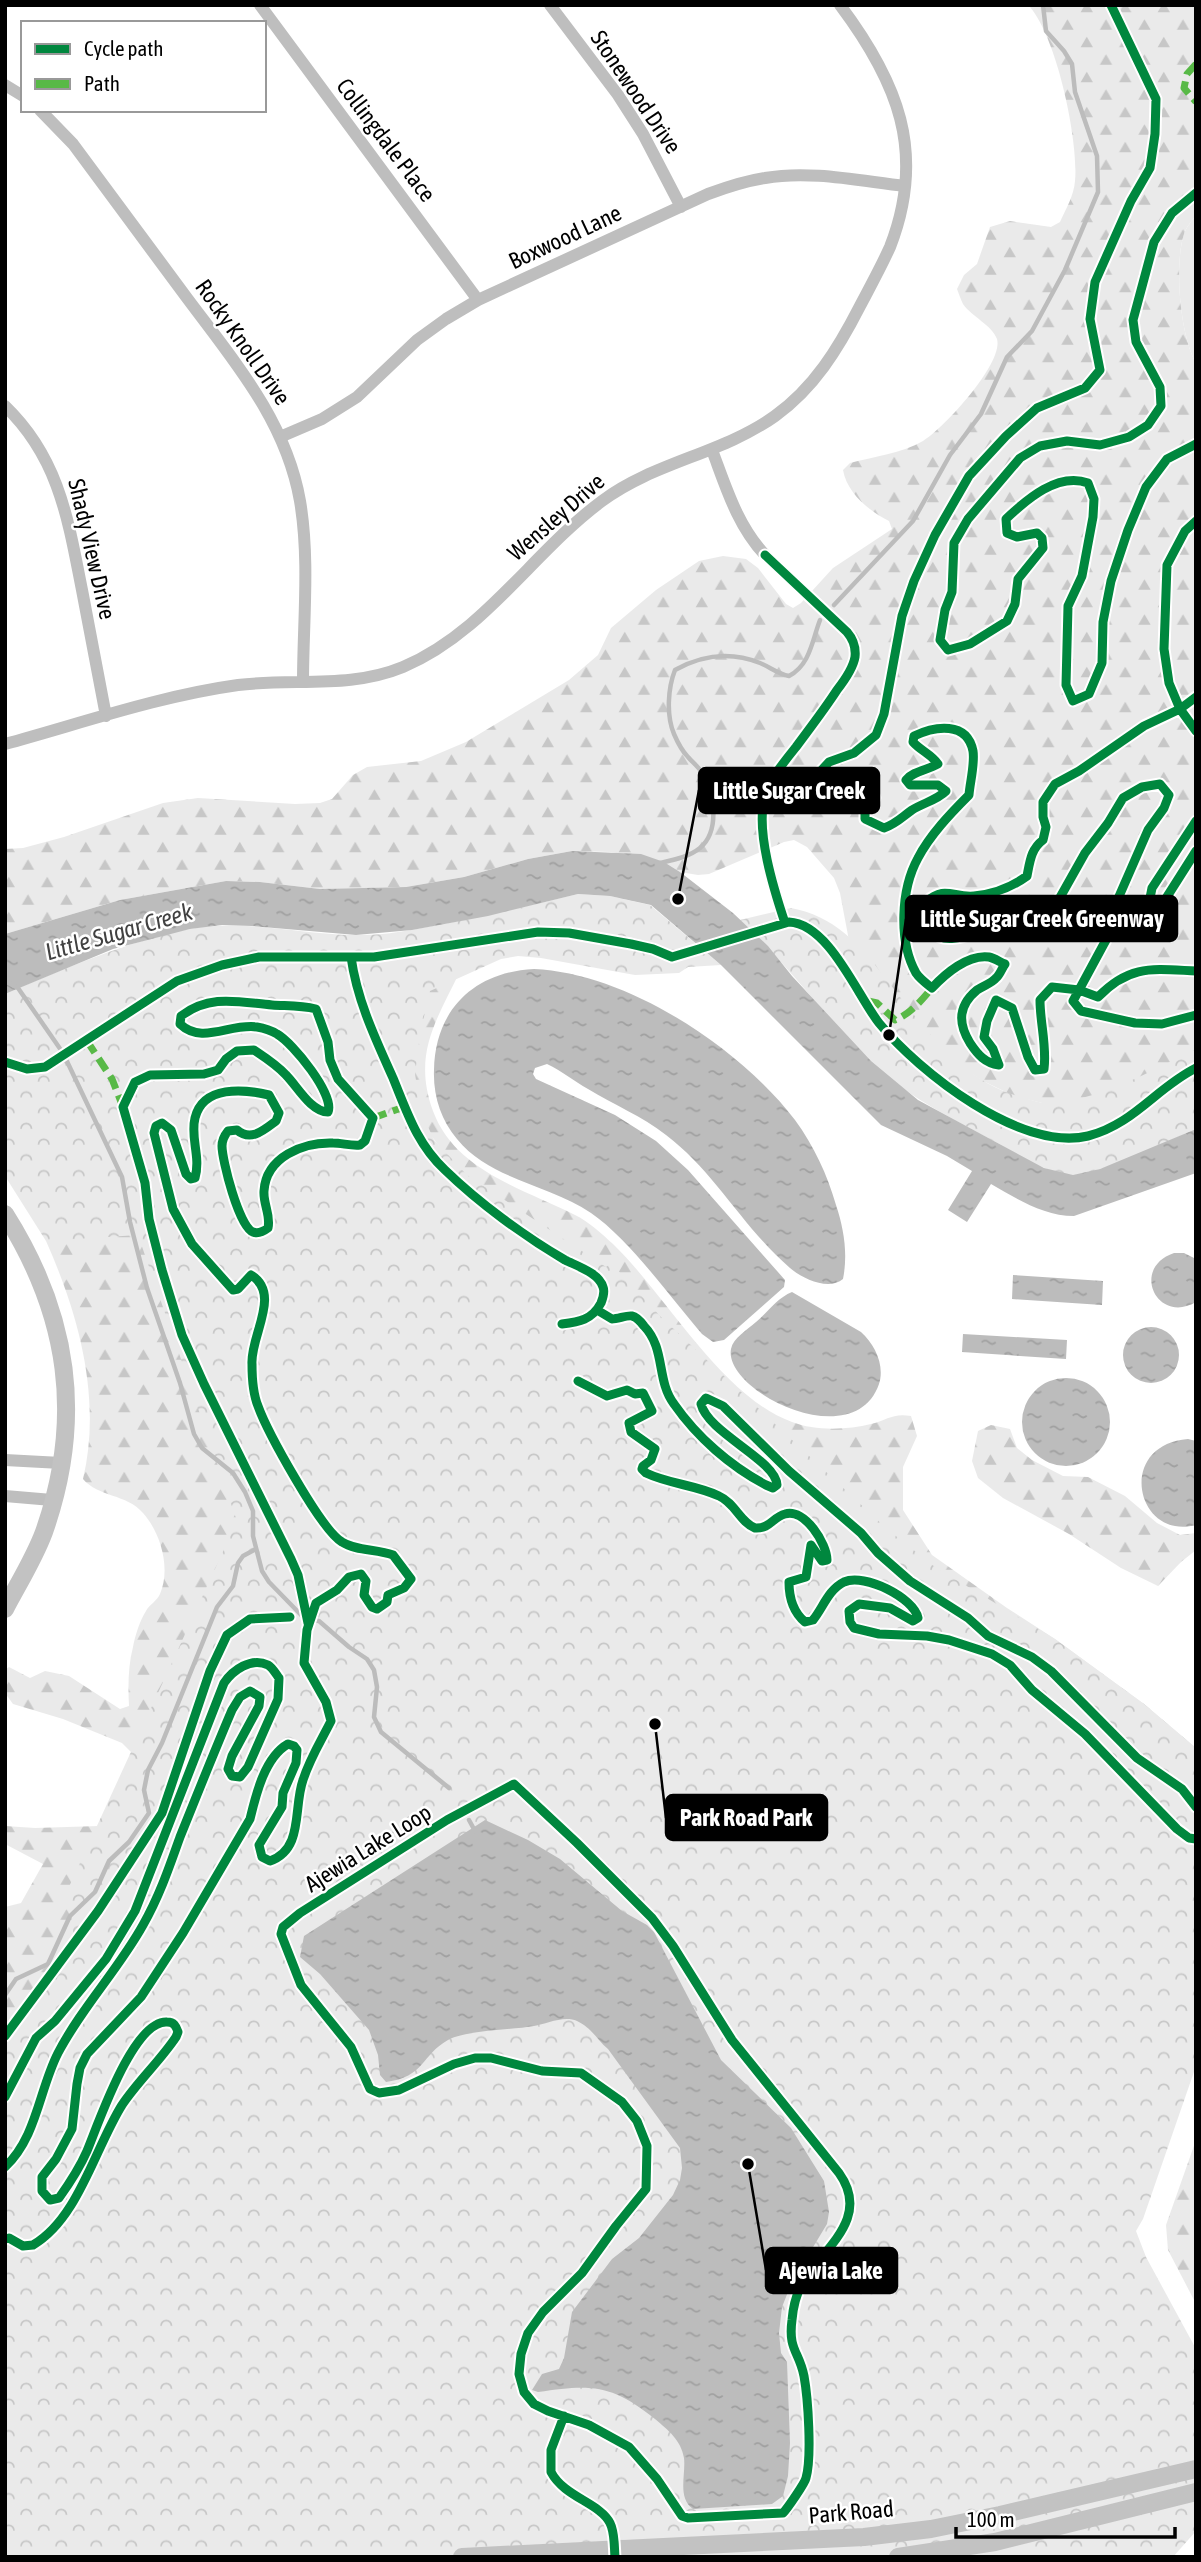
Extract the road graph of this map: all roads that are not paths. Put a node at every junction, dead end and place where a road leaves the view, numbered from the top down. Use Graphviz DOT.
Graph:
graph roads {
  1 [pos="260,5"];
  2 [pos="550,5"];
  3 [pos="840,5"];
  4 [pos="5,85"];
  5 [pos="21,95"];
  6 [pos="42,112"];
  7 [pos="905,186"];
  8 [pos="681,206"];
  9 [pos="478,300"];
  10 [pos="5,405"];
  11 [pos="281,437"];
  12 [pos="712,450"];
  13 [pos="765,555"];
  14 [pos="303,682"];
  15 [pos="106,716"];
  16 [pos="5,744"];
  17 [pos="5,1214"];
  18 [pos="5,1460"];
  19 [pos="61,1462"];
  20 [pos="5,1496"];
  21 [pos="52,1500"];
  22 [pos="5,1609"];
  23 [pos="1196,2469"];
  24 [pos="1196,2492"];
  25 [pos="462,2557"];
  26 [pos="898,2557"];
  1 -- 9 [label="street, Collingdale Place"];
  2 -- 8 [label="street, Stonewood Drive"];
  3 -- 7 [label="street, Wensley Drive"];
  4 -- 5 [label="street"];
  6 -- 11 [label="street, Rocky Knoll Drive"];
  7 -- 8 [label="street, Boxwood Lane"];
  7 -- 12 [label="street, Wensley Drive"];
  8 -- 9 [label="street, Boxwood Lane"];
  9 -- 11 [label="street, Boxwood Lane"];
  10 -- 15 [label="street, Shady View Drive"];
  11 -- 14 [label="street, Rocky Knoll Drive"];
  12 -- 13 [label="street"];
  12 -- 14 [label="street, Wensley Drive"];
  14 -- 15 [label="street, Wensley Drive"];
  15 -- 16 [label="street, Wensley Drive"];
  17 -- 19 [label="main road"];
  18 -- 19 [label="street"];
  19 -- 21 [label="main road"];
  20 -- 21 [label="street"];
  21 -- 22 [label="main road"];
  23 -- 25 [label="main road, Park Road"];
  24 -- 26 [label="main road"];
}
